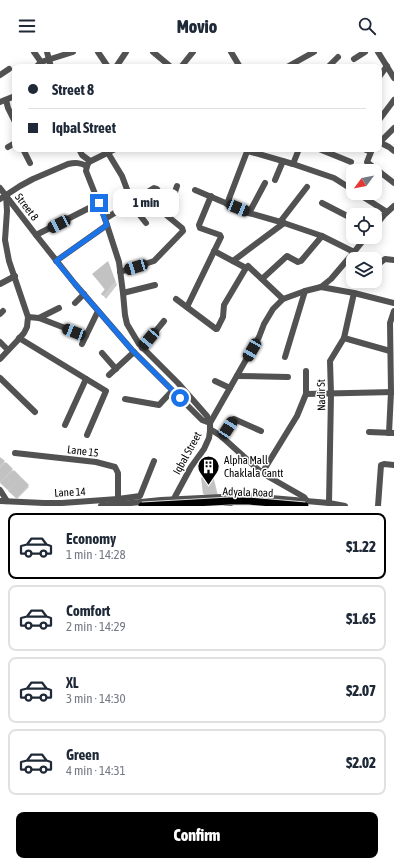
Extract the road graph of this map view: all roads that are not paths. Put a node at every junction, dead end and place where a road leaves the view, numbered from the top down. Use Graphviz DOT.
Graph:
graph roads {
  1 [pos="34,52"];
  2 [pos="46,52"];
  3 [pos="73,52"];
  4 [pos="98,52"];
  5 [pos="126,52"];
  6 [pos="153,52"];
  7 [pos="193,52"];
  8 [pos="240,52"];
  9 [pos="314,52"];
  10 [pos="365,52"];
  11 [pos="378,52"];
  12 [pos="233,54"];
  13 [pos="338,57"];
  14 [pos="354,59"];
  15 [pos="49,60"];
  16 [pos="38,64"];
  17 [pos="40,64"];
  18 [pos="50,64"];
  19 [pos="106,64"];
  20 [pos="118,64"];
  21 [pos="167,64"];
  22 [pos="183,64"];
  23 [pos="238,64"];
  24 [pos="293,64"];
  25 [pos="331,64"];
  26 [pos="390,67"];
  27 [pos="9,68"];
  28 [pos="382,74"];
  29 [pos="0,75"];
  30 [pos="394,78"];
  31 [pos="394,100"];
  32 [pos="3,101"];
  33 [pos="12,116"];
  34 [pos="382,116"];
  35 [pos="394,128"];
  36 [pos="382,140"];
  37 [pos="382,143"];
  38 [pos="12,145"];
  39 [pos="8,147"];
  40 [pos="394,151"];
  41 [pos="24,152"];
  42 [pos="80,152"];
  43 [pos="108,152"];
  44 [pos="247,152"];
  45 [pos="254,152"];
  46 [pos="298,152"];
  47 [pos="326,152"];
  48 [pos="371,152"];
  49 [pos="283,161"];
  50 [pos="351,162"];
  51 [pos="30,163"];
  52 [pos="89,164"];
  53 [pos="293,164"];
  54 [pos="275,180"];
  55 [pos="265,183"];
  56 [pos="394,183"];
  57 [pos="177,186"];
  58 [pos="346,186"];
  59 [pos="307,187"];
  60 [pos="0,188"];
  61 [pos="195,190"];
  62 [pos="128,192"];
  63 [pos="211,196"];
  64 [pos="3,197"];
  65 [pos="369,200"];
  66 [pos="99,203"];
  67 [pos="130,203"];
  68 [pos="322,203"];
  69 [pos="172,204"];
  70 [pos="227,204"];
  71 [pos="394,206"];
  72 [pos="387,212"];
  73 [pos="249,213"];
  74 [pos="346,215"];
  75 [pos="382,217"];
  76 [pos="106,222"];
  77 [pos="282,222"];
  78 [pos="146,223"];
  79 [pos="36,236"];
  80 [pos="322,236"];
  81 [pos="2,242"];
  82 [pos="361,244"];
  83 [pos="214,251"];
  84 [pos="350,252"];
  85 [pos="355,252"];
  86 [pos="394,260"];
  87 [pos="56,261"];
  88 [pos="233,261"];
  89 [pos="382,261"];
  90 [pos="346,262"];
  91 [pos="246,268"];
  92 [pos="120,272"];
  93 [pos="14,276"];
  94 [pos="262,279"];
  95 [pos="0,284"];
  96 [pos="155,285"];
  97 [pos="321,287"];
  98 [pos="305,291"];
  99 [pos="123,293"];
  100 [pos="354,293"];
  101 [pos="84,294"];
  102 [pos="176,298"];
  103 [pos="283,299"];
  104 [pos="394,302"];
  105 [pos="75,303"];
  106 [pos="187,307"];
  107 [pos="59,308"];
  108 [pos="98,311"];
  109 [pos="394,311"];
  110 [pos="28,317"];
  111 [pos="39,318"];
  112 [pos="164,322"];
  113 [pos="86,336"];
  114 [pos="20,338"];
  115 [pos="344,338"];
  116 [pos="0,342"];
  117 [pos="392,342"];
  118 [pos="82,344"];
  119 [pos="142,348"];
  120 [pos="8,350"];
  121 [pos="390,351"];
  122 [pos="134,352"];
  123 [pos="102,354"];
  124 [pos="284,357"];
  125 [pos="0,359"];
  126 [pos="116,369"];
  127 [pos="306,371"];
  128 [pos="109,375"];
  129 [pos="237,376"];
  130 [pos="288,377"];
  131 [pos="0,378"];
  132 [pos="86,379"];
  133 [pos="215,381"];
  134 [pos="230,388"];
  135 [pos="172,391"];
  136 [pos="392,392"];
  137 [pos="306,394"];
  138 [pos="331,394"];
  139 [pos="125,399"];
  140 [pos="35,412"];
  141 [pos="65,424"];
  142 [pos="210,426"];
  143 [pos="261,431"];
  144 [pos="369,432"];
  145 [pos="392,433"];
  146 [pos="87,435"];
  147 [pos="222,437"];
  148 [pos="15,454"];
  149 [pos="154,461"];
  150 [pos="394,465"];
  151 [pos="262,473"];
  152 [pos="0,490"];
  153 [pos="118,499"];
  154 [pos="0,501"];
  155 [pos="8,501"];
  156 [pos="172,503"];
  157 [pos="306,503"];
  158 [pos="329,503"];
  159 [pos="101,506"];
  160 [pos="142,506"];
  161 [pos="345,506"];
  162 [pos="378,506"];
  1 -- 16 [label="street"];
  2 -- 15 [label="street"];
  3 -- 15 [label="street"];
  4 -- 19 [label="street"];
  5 -- 20 [label="street"];
  6 -- 21 [label="street"];
  7 -- 22 [label="street"];
  8 -- 12 [label="street"];
  9 -- 24 [label="street"];
  10 -- 14 [label="street"];
  11 -- 26 [label="street"];
  12 -- 23 [label="street"];
  13 -- 25 [label="street"];
  15 -- 17 [label="street"];
  15 -- 18 [label="street"];
  26 -- 28 [label="street"];
  26 -- 30 [label="street"];
  27 -- 29 [label="street"];
  31 -- 34 [label="street"];
  32 -- 33 [label="street"];
  35 -- 36 [label="street"];
  37 -- 40 [label="street"];
  38 -- 39 [label="street"];
  41 -- 51 [label="street"];
  42 -- 52 [label="street"];
  43 -- 52 [label="street"];
  43 -- 62 [label="street"];
  44 -- 70 [label="street"];
  45 -- 49 [label="street"];
  46 -- 53 [label="street"];
  47 -- 50 [label="street"];
  48 -- 56 [label="street"];
  49 -- 53 [label="street"];
  49 -- 54 [label="street"];
  52 -- 64 [label="street"];
  52 -- 66 [label="street, Iqbal Street"];
  53 -- 58 [label="street"];
  55 -- 73 [label="street"];
  57 -- 69 [label="street"];
  59 -- 77 [label="street"];
  60 -- 64 [label="street, Street 8"];
  61 -- 63 [label="street"];
  63 -- 70 [label="street"];
  63 -- 83 [label="street"];
  64 -- 79 [label="street, Street 8"];
  64 -- 81 [label="street"];
  65 -- 72 [label="street"];
  66 -- 76 [label="street, Iqbal Street"];
  66 -- 79 [label="street"];
  67 -- 69 [label="street"];
  67 -- 76 [label="street"];
  67 -- 78 [label="street"];
  68 -- 74 [label="street"];
  69 -- 92 [label="street"];
  70 -- 73 [label="street"];
  71 -- 72 [label="street"];
  72 -- 75 [label="street"];
  73 -- 77 [label="street"];
  76 -- 87 [label="street"];
  76 -- 92 [label="street, Iqbal Street"];
  77 -- 80 [label="street"];
  77 -- 88 [label="street"];
  79 -- 87 [label="street, Street 8"];
  80 -- 84 [label="street"];
  80 -- 94 [label="street"];
  81 -- 93 [label="street"];
  82 -- 85 [label="street"];
  83 -- 88 [label="street"];
  83 -- 106 [label="street"];
  86 -- 89 [label="street"];
  87 -- 101 [label="street, Street 8"];
  88 -- 91 [label="street"];
  90 -- 97 [label="street"];
  91 -- 94 [label="street"];
  91 -- 106 [label="street"];
  92 -- 99 [label="street, Iqbal Street"];
  93 -- 95 [label="street"];
  93 -- 110 [label="street"];
  94 -- 103 [label="street"];
  96 -- 99 [label="street"];
  97 -- 98 [label="street"];
  97 -- 100 [label="street"];
  98 -- 103 [label="street"];
  98 -- 124 [label="street"];
  99 -- 119 [label="street, Iqbal Street"];
  100 -- 104 [label="street"];
  100 -- 115 [label="street, Nadir St"];
  101 -- 105 [label="street"];
  101 -- 108 [label="street, Street 8"];
  102 -- 106 [label="street"];
  103 -- 129 [label="street"];
  107 -- 111 [label="street"];
  108 -- 113 [label="street"];
  108 -- 122 [label="street, Street 8"];
  109 -- 117 [label="street"];
  110 -- 111 [label="street"];
  110 -- 114 [label="street"];
  111 -- 113 [label="street"];
  112 -- 119 [label="street"];
  113 -- 118 [label="street"];
  114 -- 120 [label="street"];
  114 -- 132 [label="street"];
  115 -- 121 [label="street"];
  115 -- 138 [label="street, Nadir St"];
  116 -- 120 [label="street"];
  117 -- 121 [label="street"];
  119 -- 142 [label="street, Iqbal Street"];
  120 -- 125 [label="street"];
  121 -- 136 [label="street"];
  122 -- 126 [label="street"];
  122 -- 135 [label="street, Street 8"];
  123 -- 126 [label="street"];
  126 -- 128 [label="street"];
  127 -- 137 [label="street"];
  129 -- 130 [label="street"];
  129 -- 134 [label="street"];
  131 -- 140 [label="street"];
  132 -- 141 [label="street"];
  132 -- 146 [label="street"];
  133 -- 134 [label="street"];
  134 -- 142 [label="street"];
  135 -- 139 [label="street"];
  135 -- 142 [label="street, Street 8"];
  136 -- 138 [label="street"];
  136 -- 145 [label="street"];
  137 -- 138 [label="street"];
  137 -- 151 [label="street"];
  138 -- 158 [label="street, Nadir St"];
  142 -- 147 [label="street, Street 8"];
  142 -- 156 [label="street, Iqbal Street"];
  143 -- 147 [label="street"];
  144 -- 145 [label="street"];
  147 -- 151 [label="street, Street 8"];
  148 -- 153 [label="street, Lane 15"];
  149 -- 153 [label="street, Lane 14"];
  150 -- 162 [label="street"];
  151 -- 157 [label="street, Street 8"];
  152 -- 155 [label="street"];
  153 -- 155 [label="street, Lane 14"];
  154 -- 155 [label="street, Lane 14"];
  156 -- 157 [label="street"];
  156 -- 159 [label="street"];
  157 -- 158 [label="street"];
  157 -- 160 [label="main road, Adyala Road, bridge"];
  158 -- 161 [label="street"];
}
